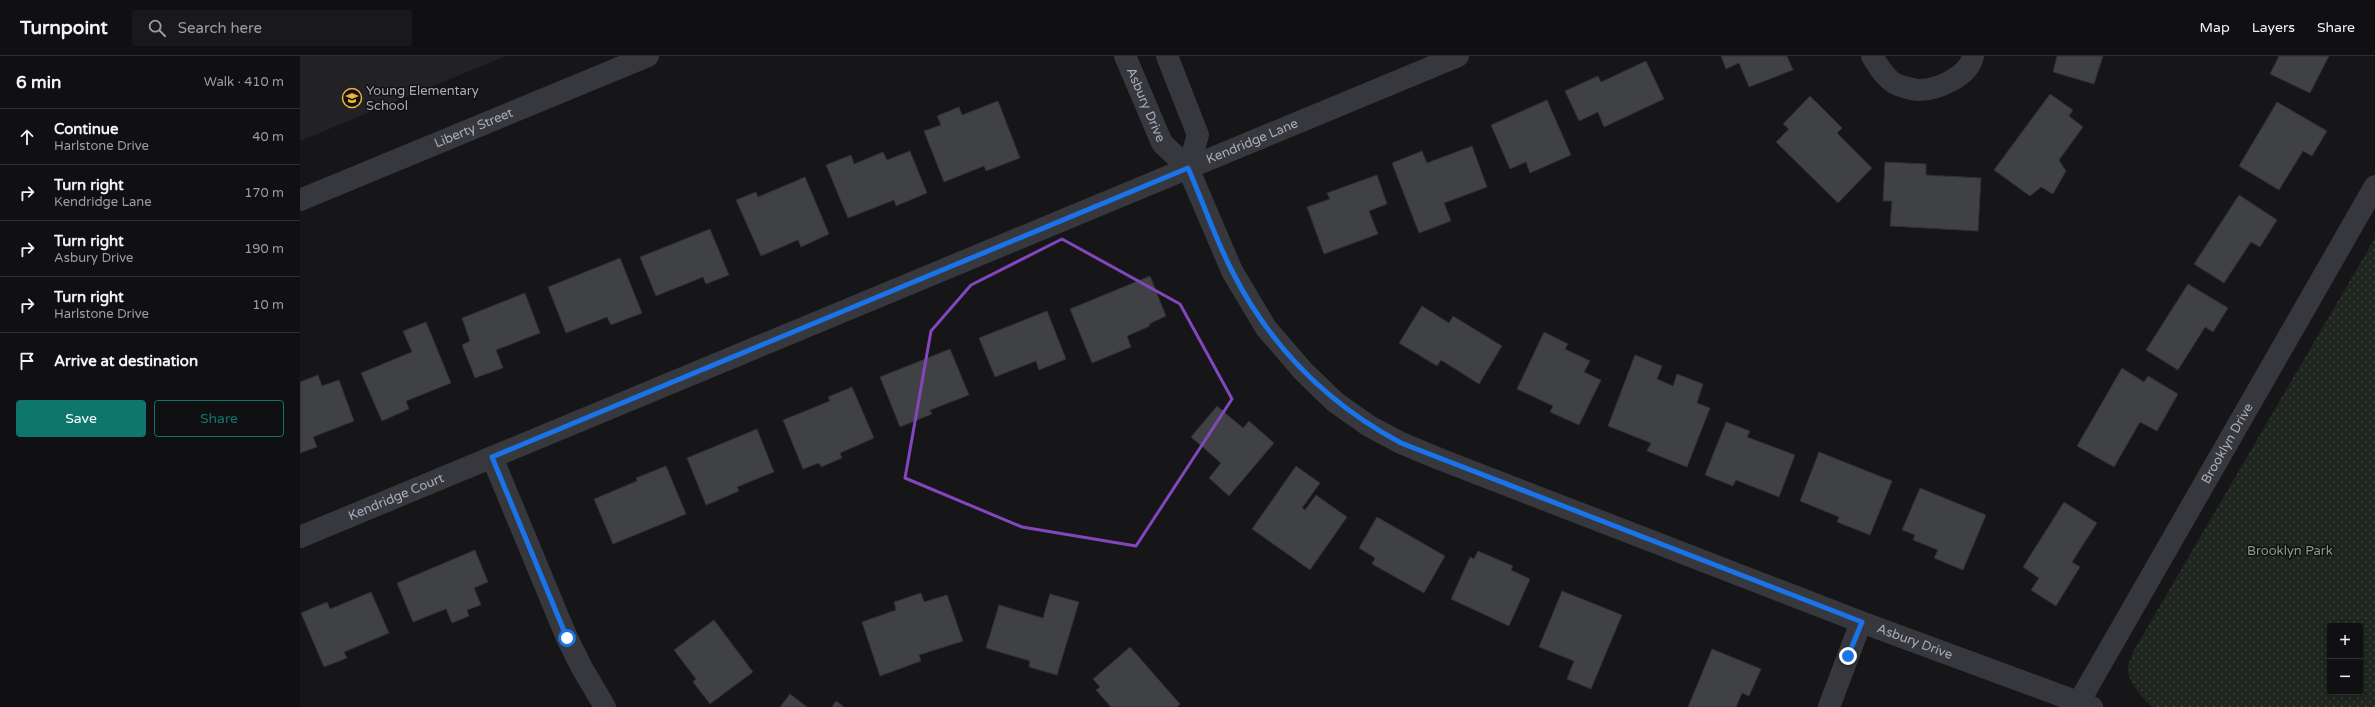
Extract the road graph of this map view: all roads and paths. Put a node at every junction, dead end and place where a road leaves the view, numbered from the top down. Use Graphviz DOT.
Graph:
graph roads {
  1 [pos="648,56"];
  2 [pos="1125,56"];
  3 [pos="1167,56"];
  4 [pos="1458,56"];
  5 [pos="1872,56"];
  6 [pos="1974,56"];
  7 [pos="1188,168"];
  8 [pos="2375,186"];
  9 [pos="300,200"];
  10 [pos="492,457"];
  11 [pos="300,537"];
  12 [pos="1862,622"];
  13 [pos="2086,705"];
  14 [pos="605,707"];
  15 [pos="1829,707"];
  1 -- 9 [label="street, Liberty Street"];
  2 -- 7 [label="street, Asbury Drive"];
  3 -- 7 [label="street"];
  4 -- 7 [label="street, Kendridge Lane"];
  5 -- 6 [label="street"];
  7 -- 10 [label="street, Kendridge Lane"];
  7 -- 12 [label="street, Asbury Drive"];
  8 -- 13 [label="street, Brooklyn Drive"];
  10 -- 11 [label="street, Kendridge Court"];
  10 -- 14 [label="street"];
  12 -- 13 [label="street, Asbury Drive"];
  12 -- 15 [label="street"];
}
